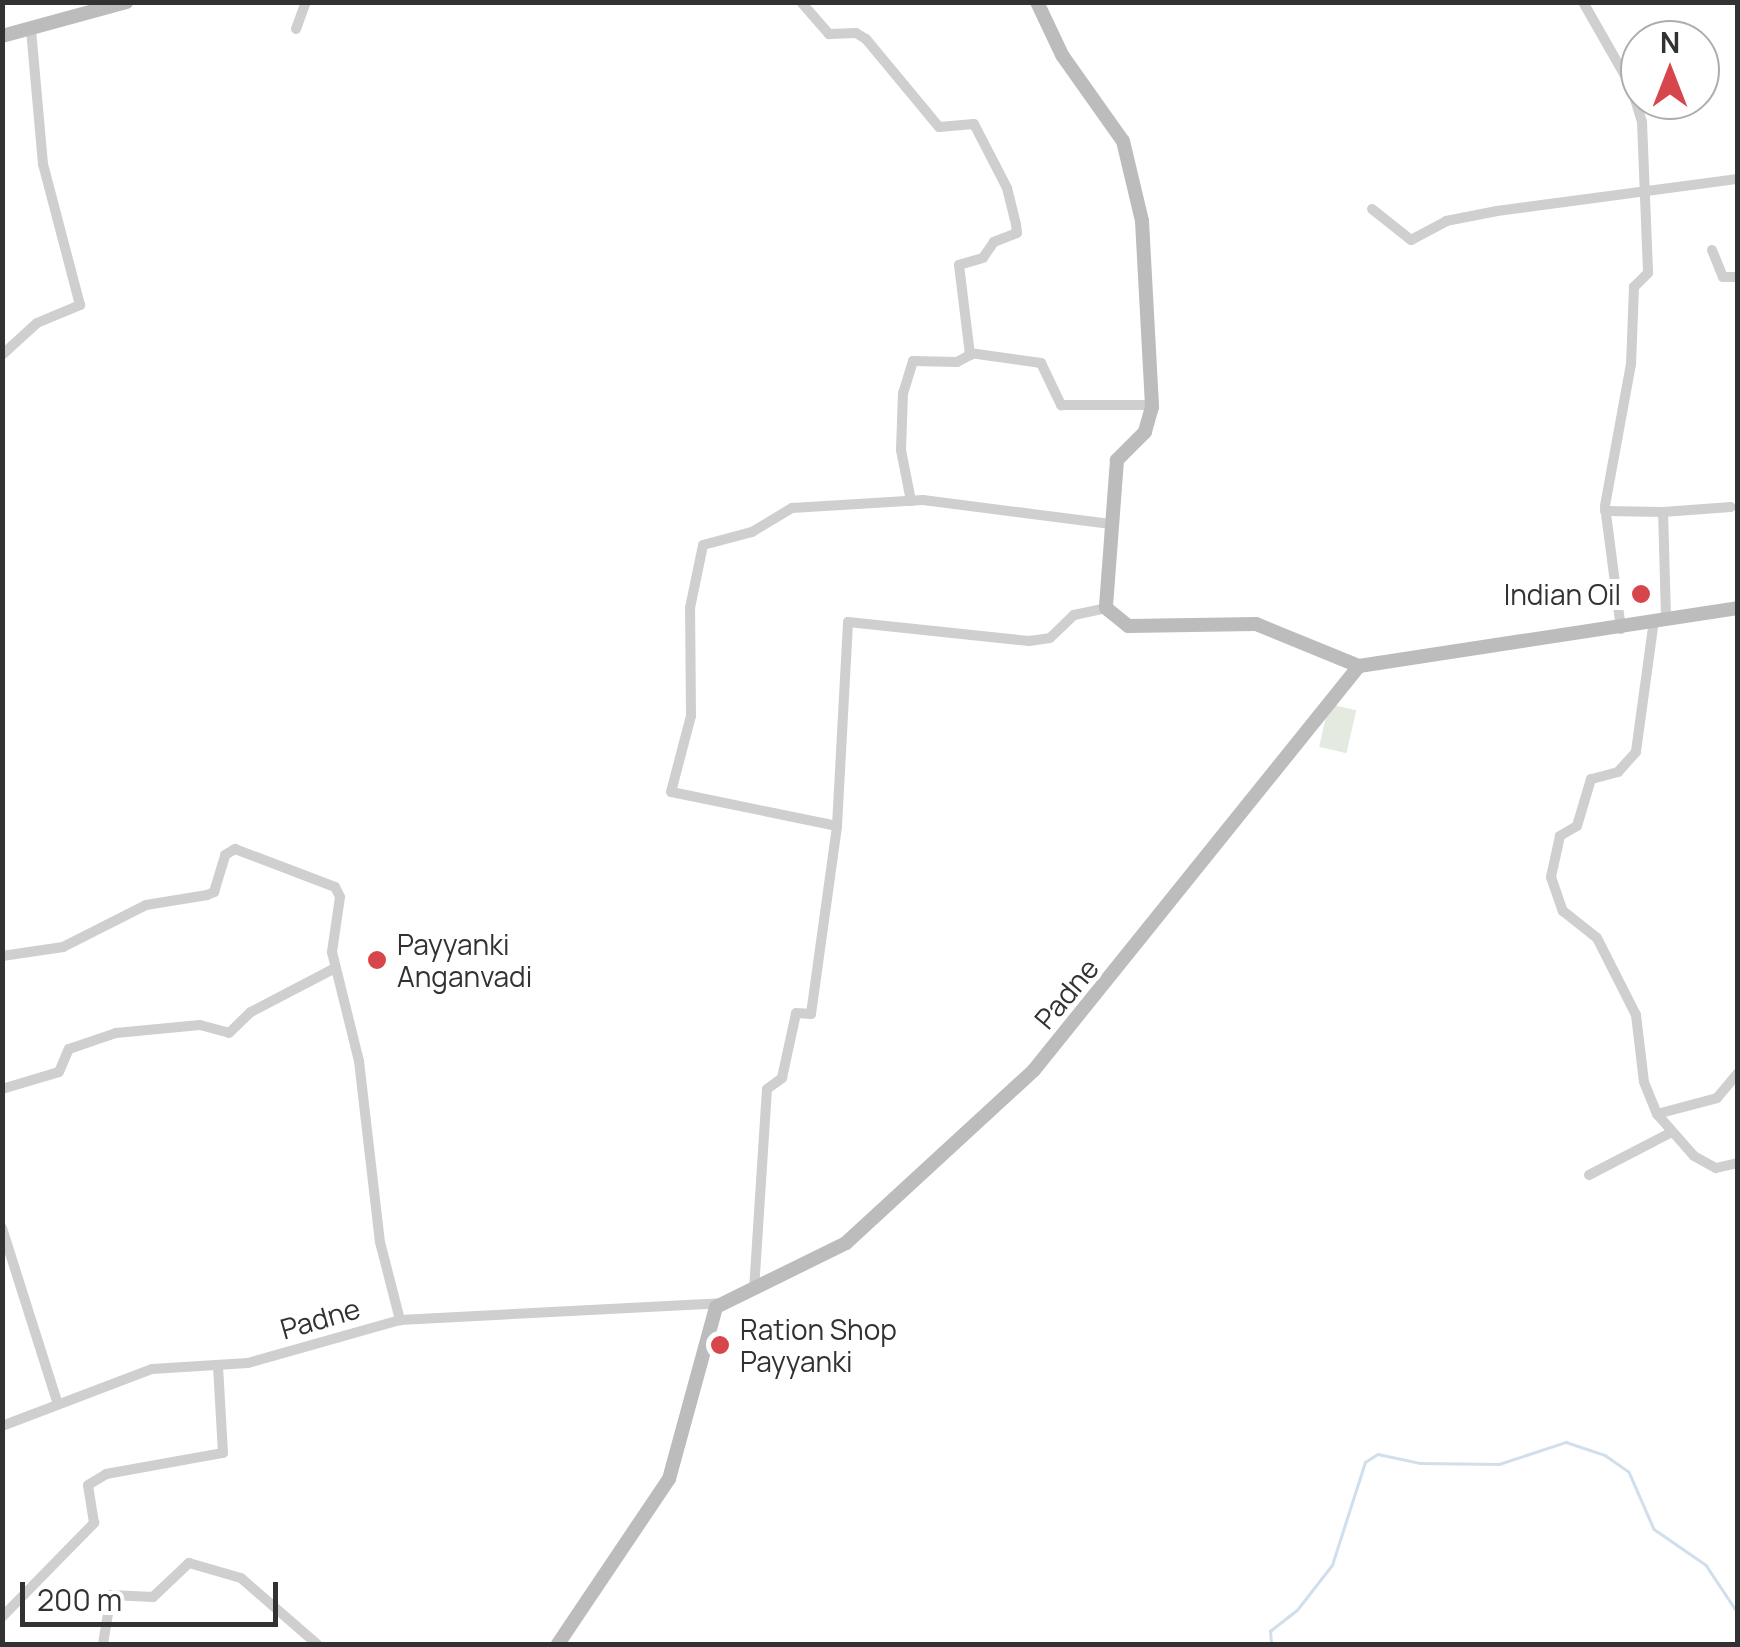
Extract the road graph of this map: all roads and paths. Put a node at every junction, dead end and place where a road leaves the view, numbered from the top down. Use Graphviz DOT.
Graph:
graph roads {
  1 [pos="126,2"];
  2 [pos="306,2"];
  3 [pos="801,2"];
  4 [pos="1038,2"];
  5 [pos="1583,2"];
  6 [pos="30,28"];
  7 [pos="296,29"];
  8 [pos="2,36"];
  9 [pos="1738,179"];
  10 [pos="1641,194"];
  11 [pos="1372,210"];
  12 [pos="1712,250"];
  13 [pos="1738,278"];
  14 [pos="970,353"];
  15 [pos="2,355"];
  16 [pos="1151,405"];
  17 [pos="910,501"];
  18 [pos="1731,507"];
  19 [pos="1605,511"];
  20 [pos="1663,512"];
  21 [pos="1110,524"];
  22 [pos="1106,608"];
  23 [pos="1738,608"];
  24 [pos="1660,618"];
  25 [pos="1620,628"];
  26 [pos="1359,666"];
  27 [pos="837,826"];
  28 [pos="2,956"];
  29 [pos="336,968"];
  30 [pos="1738,1074"];
  31 [pos="2,1089"];
  32 [pos="1657,1114"];
  33 [pos="1670,1133"];
  34 [pos="1738,1163"];
  35 [pos="1590,1175"];
  36 [pos="2,1228"];
  37 [pos="754,1290"];
  38 [pos="721,1303"];
  39 [pos="400,1320"];
  40 [pos="218,1366"];
  41 [pos="57,1401"];
  42 [pos="2,1426"];
  43 [pos="2,1616"];
  44 [pos="103,1644"];
  45 [pos="317,1644"];
  46 [pos="558,1644"];
  1 -- 6 [label="main road"];
  2 -- 7 [label="street"];
  3 -- 14 [label="street"];
  4 -- 16 [label="main road"];
  5 -- 10 [label="street"];
  6 -- 8 [label="main road"];
  6 -- 15 [label="street"];
  9 -- 10 [label="street"];
  10 -- 11 [label="street"];
  10 -- 19 [label="street"];
  12 -- 13 [label="street"];
  14 -- 16 [label="street"];
  14 -- 17 [label="street"];
  16 -- 21 [label="main road"];
  17 -- 21 [label="street"];
  17 -- 27 [label="street"];
  18 -- 20 [label="street"];
  19 -- 20 [label="street"];
  19 -- 25 [label="street"];
  20 -- 24 [label="street"];
  21 -- 22 [label="main road"];
  22 -- 26 [label="main road"];
  22 -- 27 [label="street"];
  23 -- 24 [label="main road"];
  24 -- 25 [label="main road"];
  24 -- 32 [label="street"];
  25 -- 26 [label="main road"];
  26 -- 37 [label="main road, Padne"];
  27 -- 37 [label="street"];
  28 -- 29 [label="street"];
  29 -- 31 [label="street"];
  29 -- 39 [label="street"];
  30 -- 32 [label="street"];
  32 -- 33 [label="street"];
  33 -- 34 [label="street"];
  33 -- 35 [label="street"];
  36 -- 41 [label="street"];
  37 -- 38 [label="main road, Padne"];
  38 -- 39 [label="street, Padne"];
  38 -- 46 [label="main road"];
  39 -- 40 [label="street, Padne"];
  40 -- 41 [label="street, Padne"];
  40 -- 43 [label="street"];
  41 -- 42 [label="street, Padne"];
  44 -- 45 [label="street"];
}
